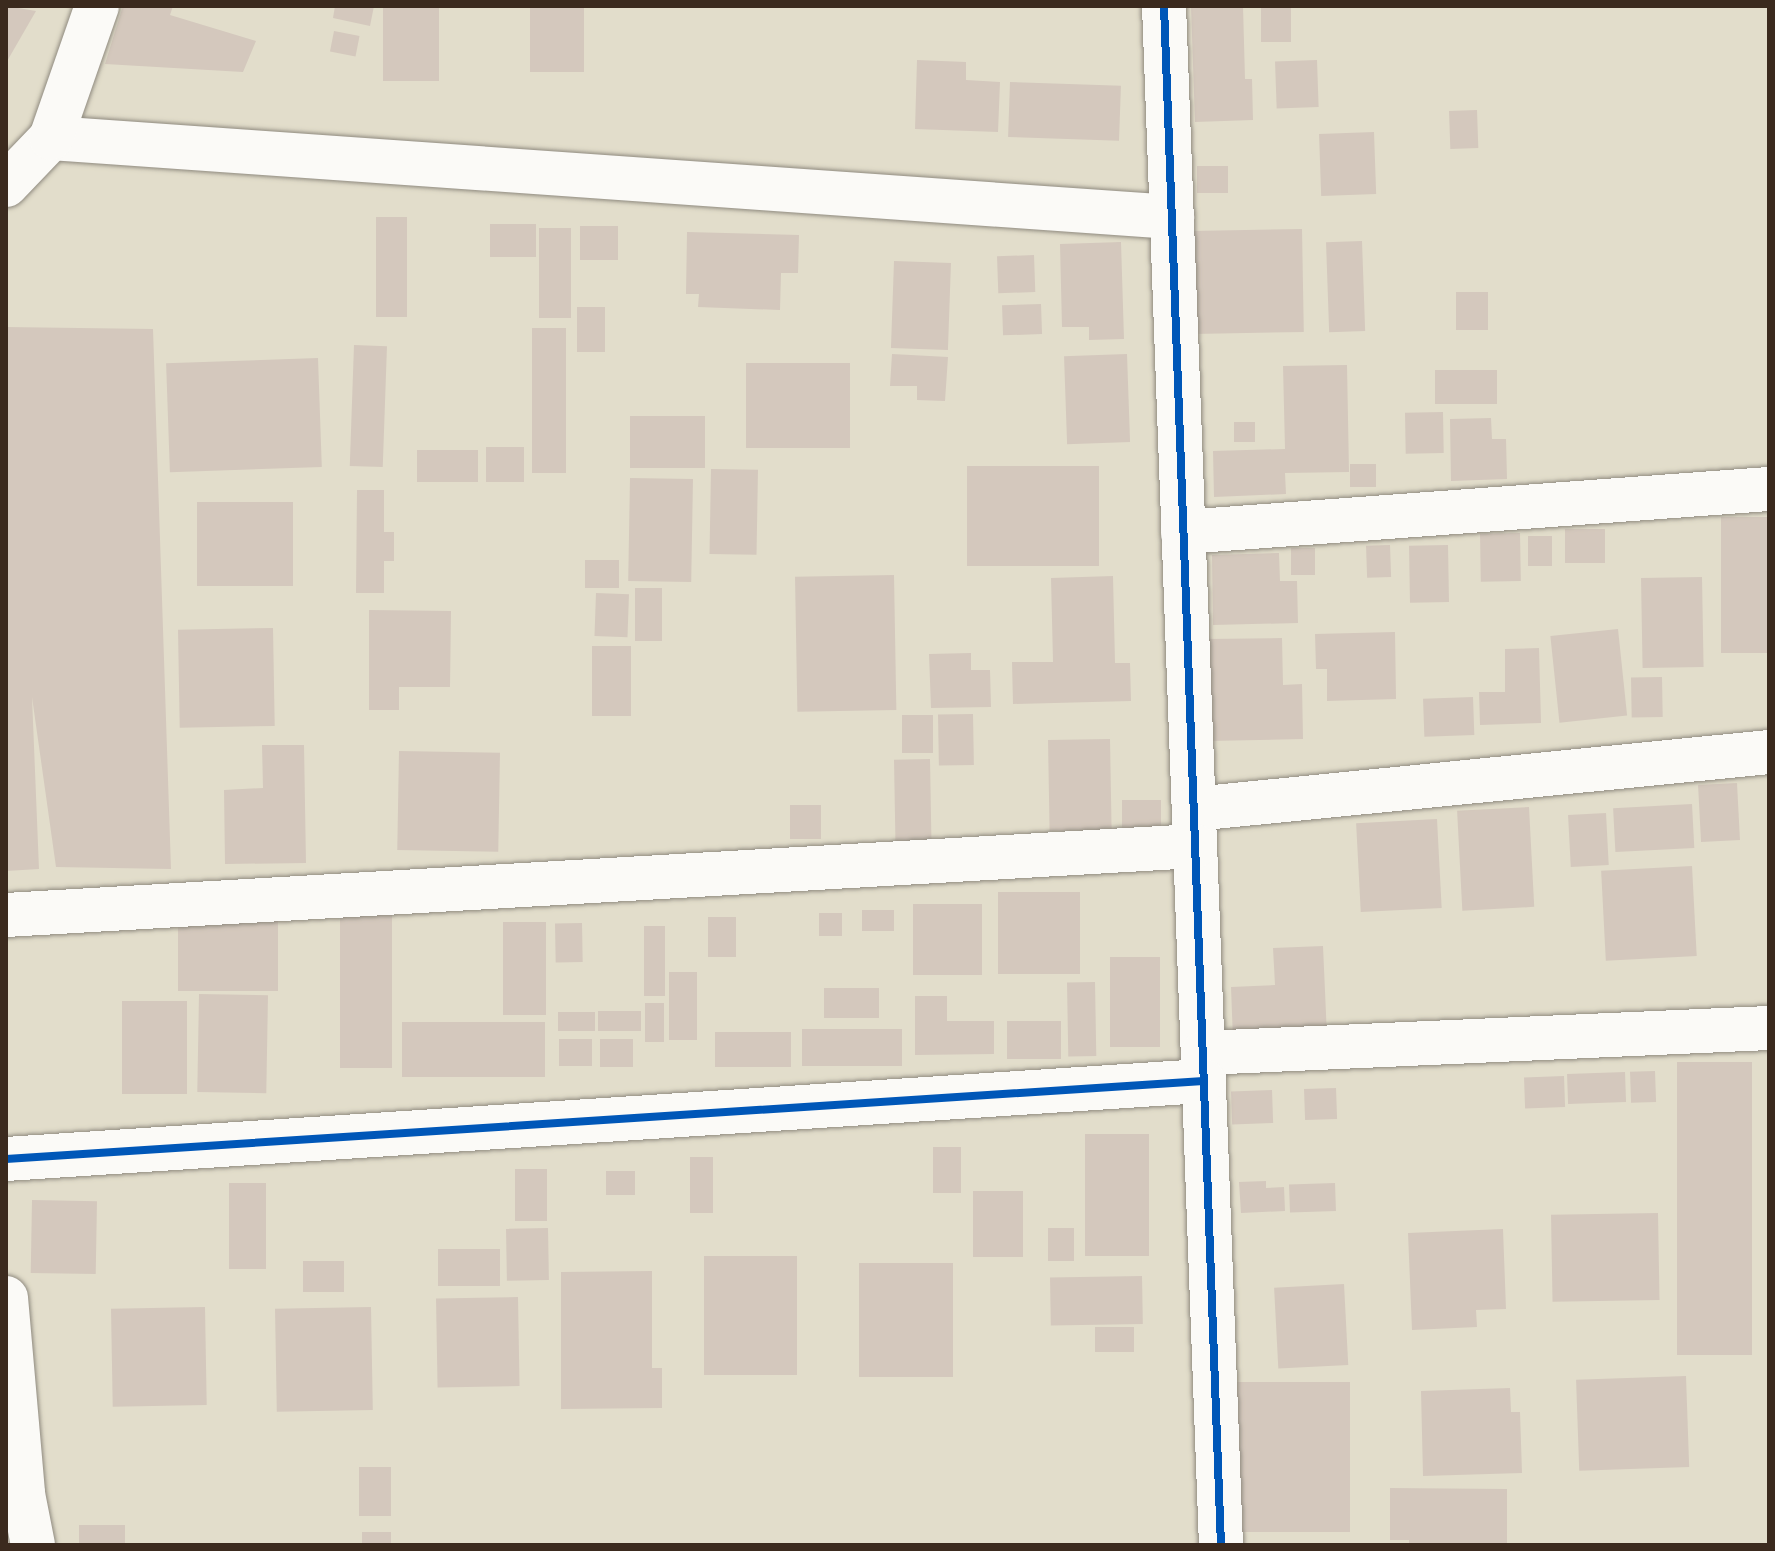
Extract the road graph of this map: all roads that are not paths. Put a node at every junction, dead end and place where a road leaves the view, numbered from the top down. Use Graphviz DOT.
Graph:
graph roads {
  1 [pos="97,6"];
  2 [pos="1164,6"];
  3 [pos="51,138"];
  4 [pos="6,185"];
  5 [pos="1172,217"];
  6 [pos="1769,489"];
  7 [pos="1183,532"];
  8 [pos="1769,752"];
  9 [pos="1194,828"];
  10 [pos="6,915"];
  11 [pos="1769,1028"];
  12 [pos="1203,1067"];
  13 [pos="6,1159"];
  14 [pos="6,1298"];
  15 [pos="15,1479"];
  16 [pos="33,1545"];
  17 [pos="1221,1545"];
  1 -- 3 [label="street"];
  2 -- 5 [label="street"];
  3 -- 4 [label="street"];
  3 -- 5 [label="street"];
  5 -- 7 [label="street"];
  6 -- 7 [label="street"];
  7 -- 9 [label="street"];
  8 -- 9 [label="street"];
  9 -- 10 [label="street"];
  9 -- 12 [label="street"];
  11 -- 12 [label="street"];
  12 -- 13 [label="street"];
  12 -- 17 [label="street"];
  14 -- 15 [label="street"];
  15 -- 16 [label="street"];
}
